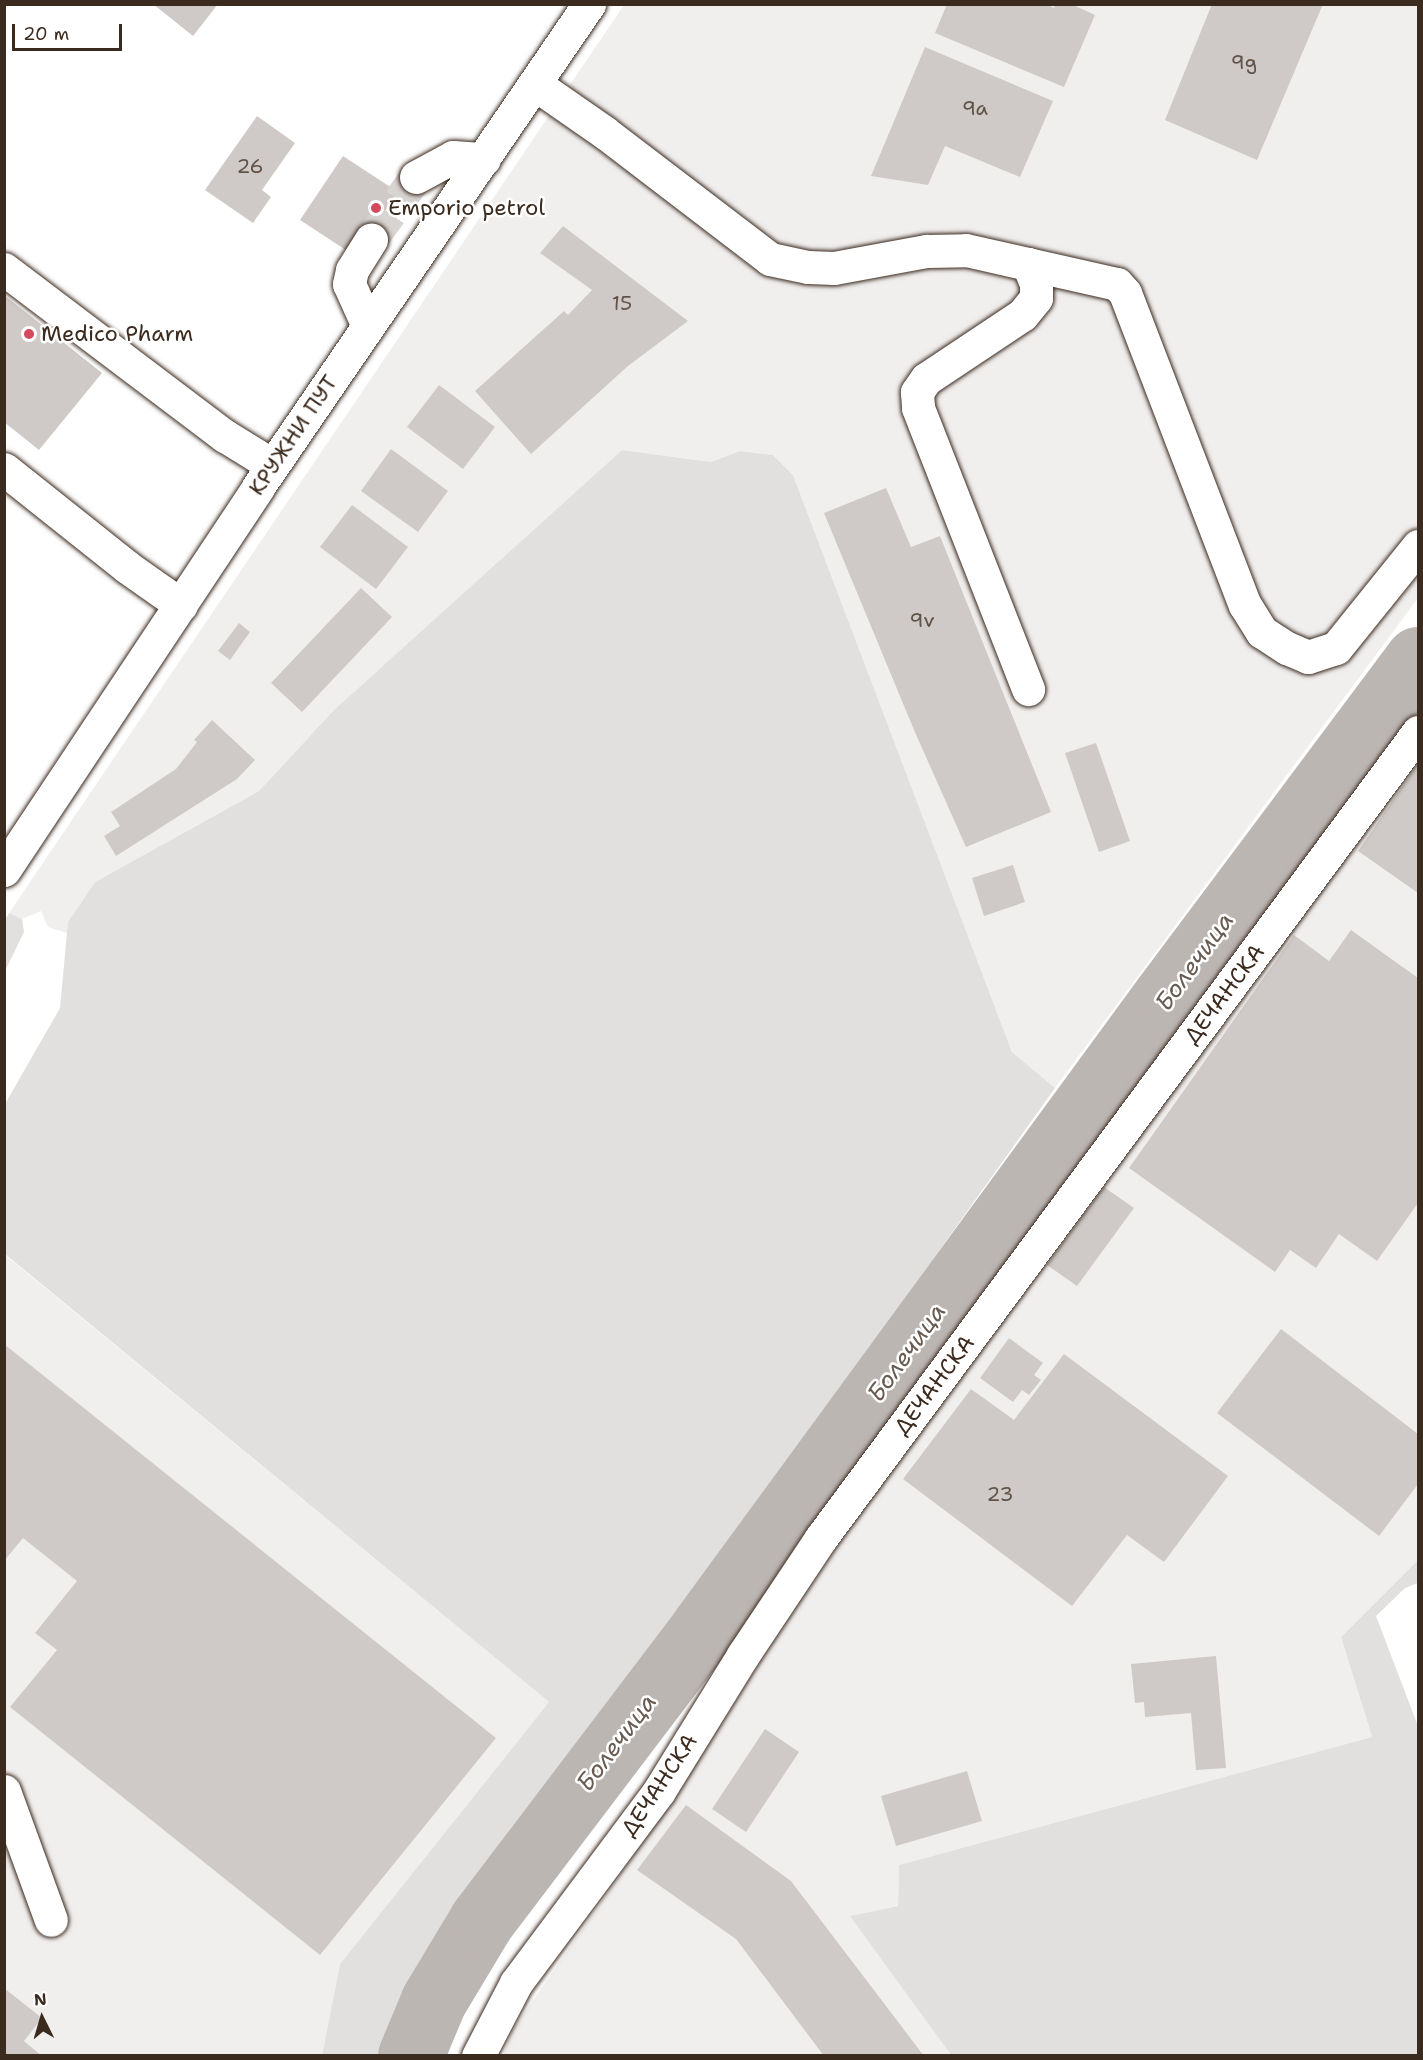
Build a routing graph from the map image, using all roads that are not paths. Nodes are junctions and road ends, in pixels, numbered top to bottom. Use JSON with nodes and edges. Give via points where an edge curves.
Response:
{"nodes":[{"id":1,"x":590,"y":4,"type":"edge"},
{"id":2,"x":536,"y":84,"type":"junction"},
{"id":3,"x":484,"y":159,"type":"junction"},
{"id":4,"x":416,"y":177,"type":"tunnel mouth"},
{"id":5,"x":372,"y":240,"type":"tunnel mouth"},
{"id":6,"x":1028,"y":264,"type":"junction"},
{"id":7,"x":4,"y":269,"type":"edge"},
{"id":8,"x":368,"y":326,"type":"junction"},
{"id":9,"x":272,"y":465,"type":"junction"},
{"id":10,"x":4,"y":469,"type":"edge"},
{"id":11,"x":1419,"y":546,"type":"edge"},
{"id":12,"x":181,"y":605,"type":"junction"},
{"id":13,"x":1028,"y":689,"type":"dead end"},
{"id":14,"x":1419,"y":732,"type":"edge"},
{"id":15,"x":4,"y":870,"type":"edge"},
{"id":16,"x":4,"y":1791,"type":"edge"},
{"id":17,"x":51,"y":1920,"type":"dead end"},
{"id":18,"x":478,"y":2055,"type":"edge"}],
"edges":[{"from":1,"to":2,"type":"main road","name":"КРУЖНИ ПУТ"},
{"from":2,"to":3,"type":"main road","name":"КРУЖНИ ПУТ"},
{"from":2,"to":6,"type":"main road","via":[[770,259],[834,268],[927,251],[966,250]]},
{"from":3,"to":4,"type":"main road","via":[[453,157]]},
{"from":3,"to":8,"type":"main road","name":"КРУЖНИ ПУТ"},
{"from":5,"to":8,"type":"main road","via":[[352,270],[349,284]]},
{"from":6,"to":11,"type":"main road","via":[[1117,285],[1125,293],[1245,605],[1263,632],[1308,657],[1336,648]]},
{"from":6,"to":13,"type":"main road","via":[[1036,284],[1036,298],[1022,315],[926,379],[917,392],[918,408]]},
{"from":7,"to":9,"type":"main road","via":[[225,436]]},
{"from":8,"to":9,"type":"main road","name":"КРУЖНИ ПУТ"},
{"from":9,"to":12,"type":"main road","name":"КРУЖНИ ПУТ"},
{"from":10,"to":12,"type":"main road"},
{"from":12,"to":15,"type":"main road","name":"КРУЖНИ ПУТ"},
{"from":14,"to":18,"type":"main road","name":"ДЕЧАНСКА","via":[[821,1538],[659,1791],[516,1983]]},
{"from":16,"to":17,"type":"main road"}]}
